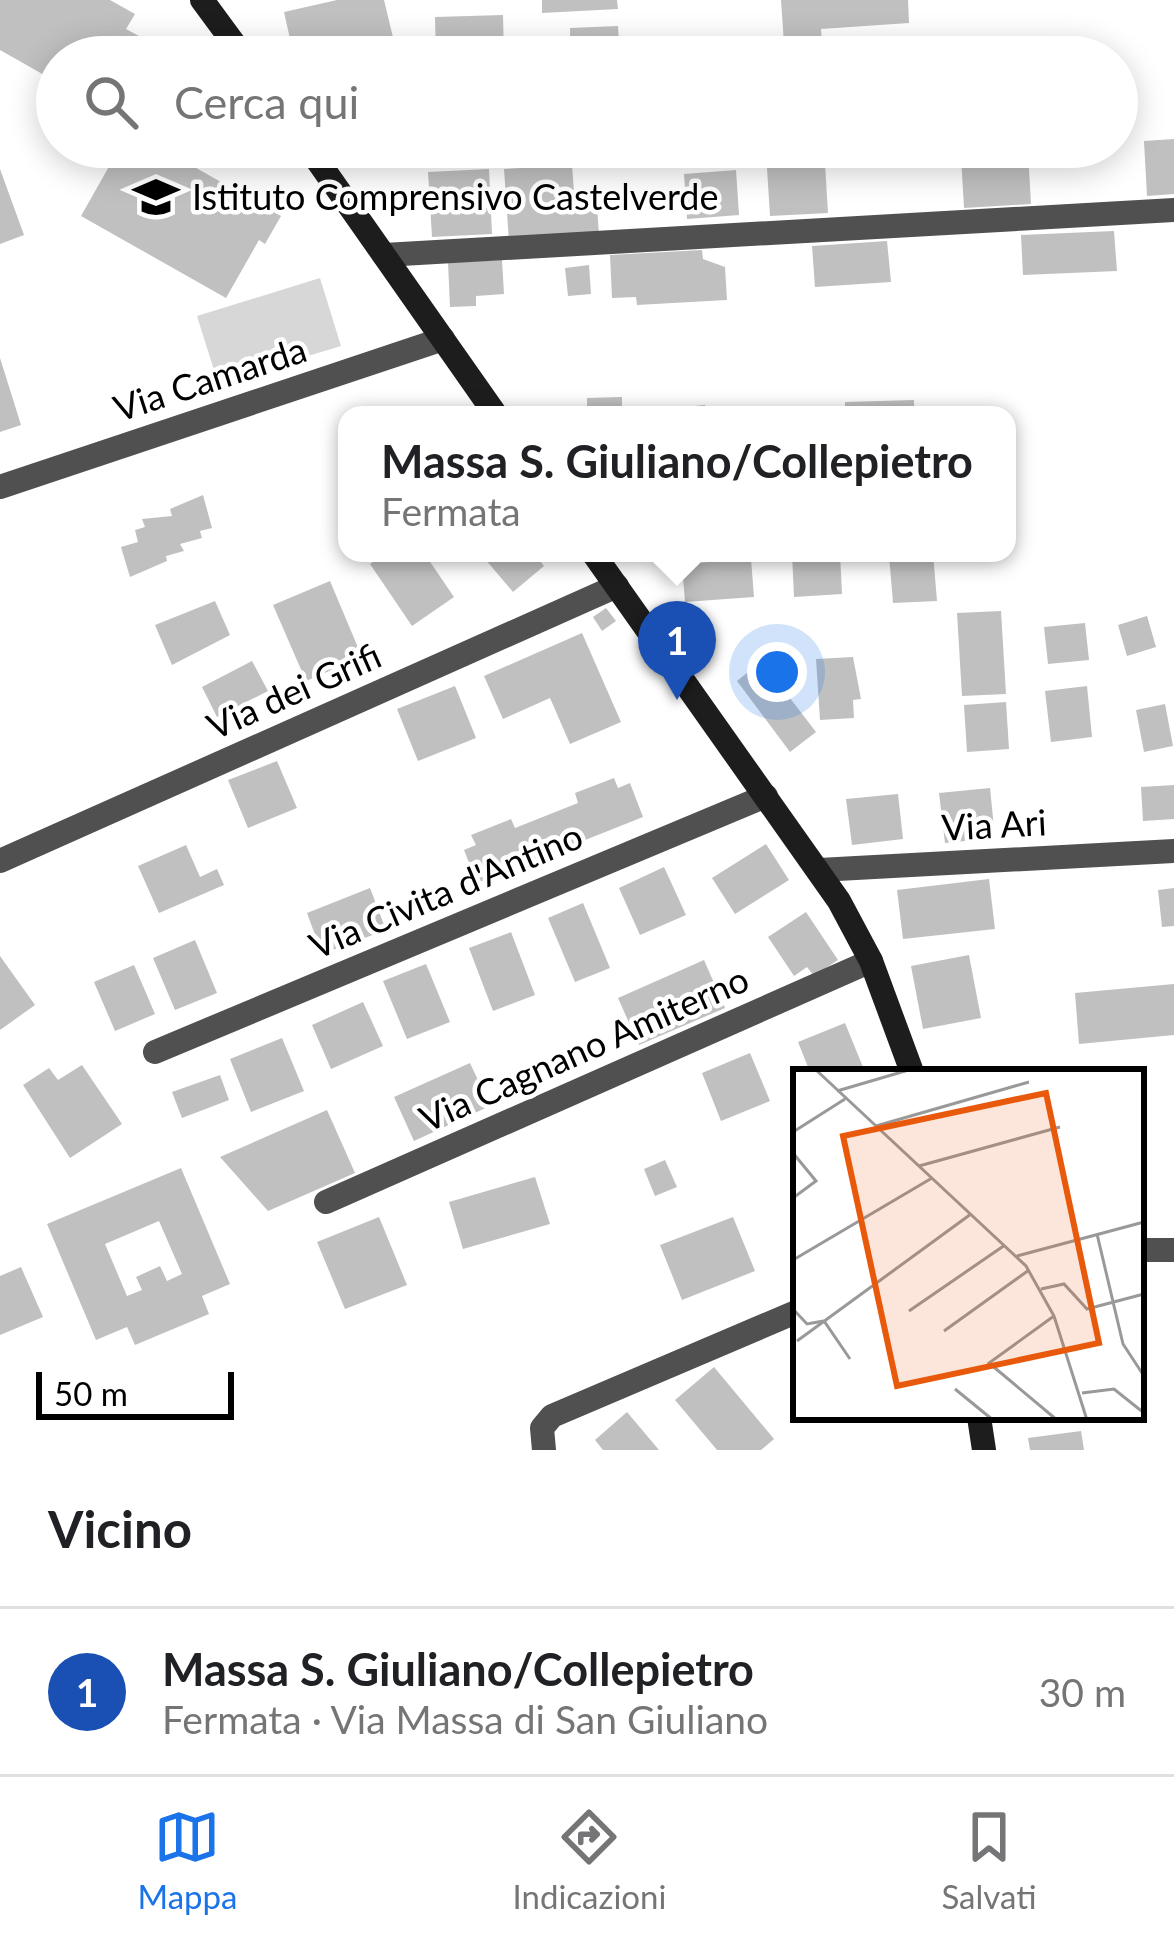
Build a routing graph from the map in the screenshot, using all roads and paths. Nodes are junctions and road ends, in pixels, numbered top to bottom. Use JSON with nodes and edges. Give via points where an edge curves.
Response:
{"nodes":[{"id":1,"x":202,"y":0,"type":"edge"},
{"id":2,"x":229,"y":36,"type":"edge"},
{"id":3,"x":323,"y":168,"type":"edge"},
{"id":4,"x":1174,"y":210,"type":"edge"},
{"id":5,"x":384,"y":255,"type":"junction"},
{"id":6,"x":443,"y":339,"type":"junction"},
{"id":7,"x":490,"y":406,"type":"edge"},
{"id":8,"x":0,"y":487,"type":"edge"},
{"id":9,"x":600,"y":562,"type":"edge"},
{"id":10,"x":617,"y":586,"type":"junction"},
{"id":11,"x":766,"y":796,"type":"junction"},
{"id":12,"x":1174,"y":850,"type":"edge"},
{"id":13,"x":0,"y":861,"type":"edge"},
{"id":14,"x":819,"y":870,"type":"junction"},
{"id":15,"x":871,"y":962,"type":"junction"},
{"id":16,"x":155,"y":1052,"type":"dead end"},
{"id":17,"x":911,"y":1069,"type":"edge"},
{"id":18,"x":326,"y":1202,"type":"dead end"},
{"id":19,"x":793,"y":1313,"type":"edge"},
{"id":20,"x":979,"y":1420,"type":"edge"},
{"id":21,"x":544,"y":1450,"type":"edge"},
{"id":22,"x":984,"y":1450,"type":"edge"}],
"edges":[{"from":1,"to":2,"type":"street"},
{"from":3,"to":5,"type":"street"},
{"from":4,"to":5,"type":"street"},
{"from":5,"to":6,"type":"street"},
{"from":6,"to":7,"type":"street"},
{"from":6,"to":8,"type":"street","name":"Via Camarda"},
{"from":9,"to":10,"type":"street"},
{"from":10,"to":11,"type":"street"},
{"from":10,"to":13,"type":"street","name":"Via dei Grifi"},
{"from":11,"to":14,"type":"street"},
{"from":11,"to":16,"type":"street","name":"Via Civita d'Antino"},
{"from":12,"to":14,"type":"street","name":"Via Ari"},
{"from":14,"to":15,"type":"street"},
{"from":15,"to":17,"type":"street"},
{"from":15,"to":18,"type":"street","name":"Via Cagnano Amiterno"},
{"from":19,"to":21,"type":"street","via":[[552,1416],[542,1428]]},
{"from":20,"to":22,"type":"street"}]}
